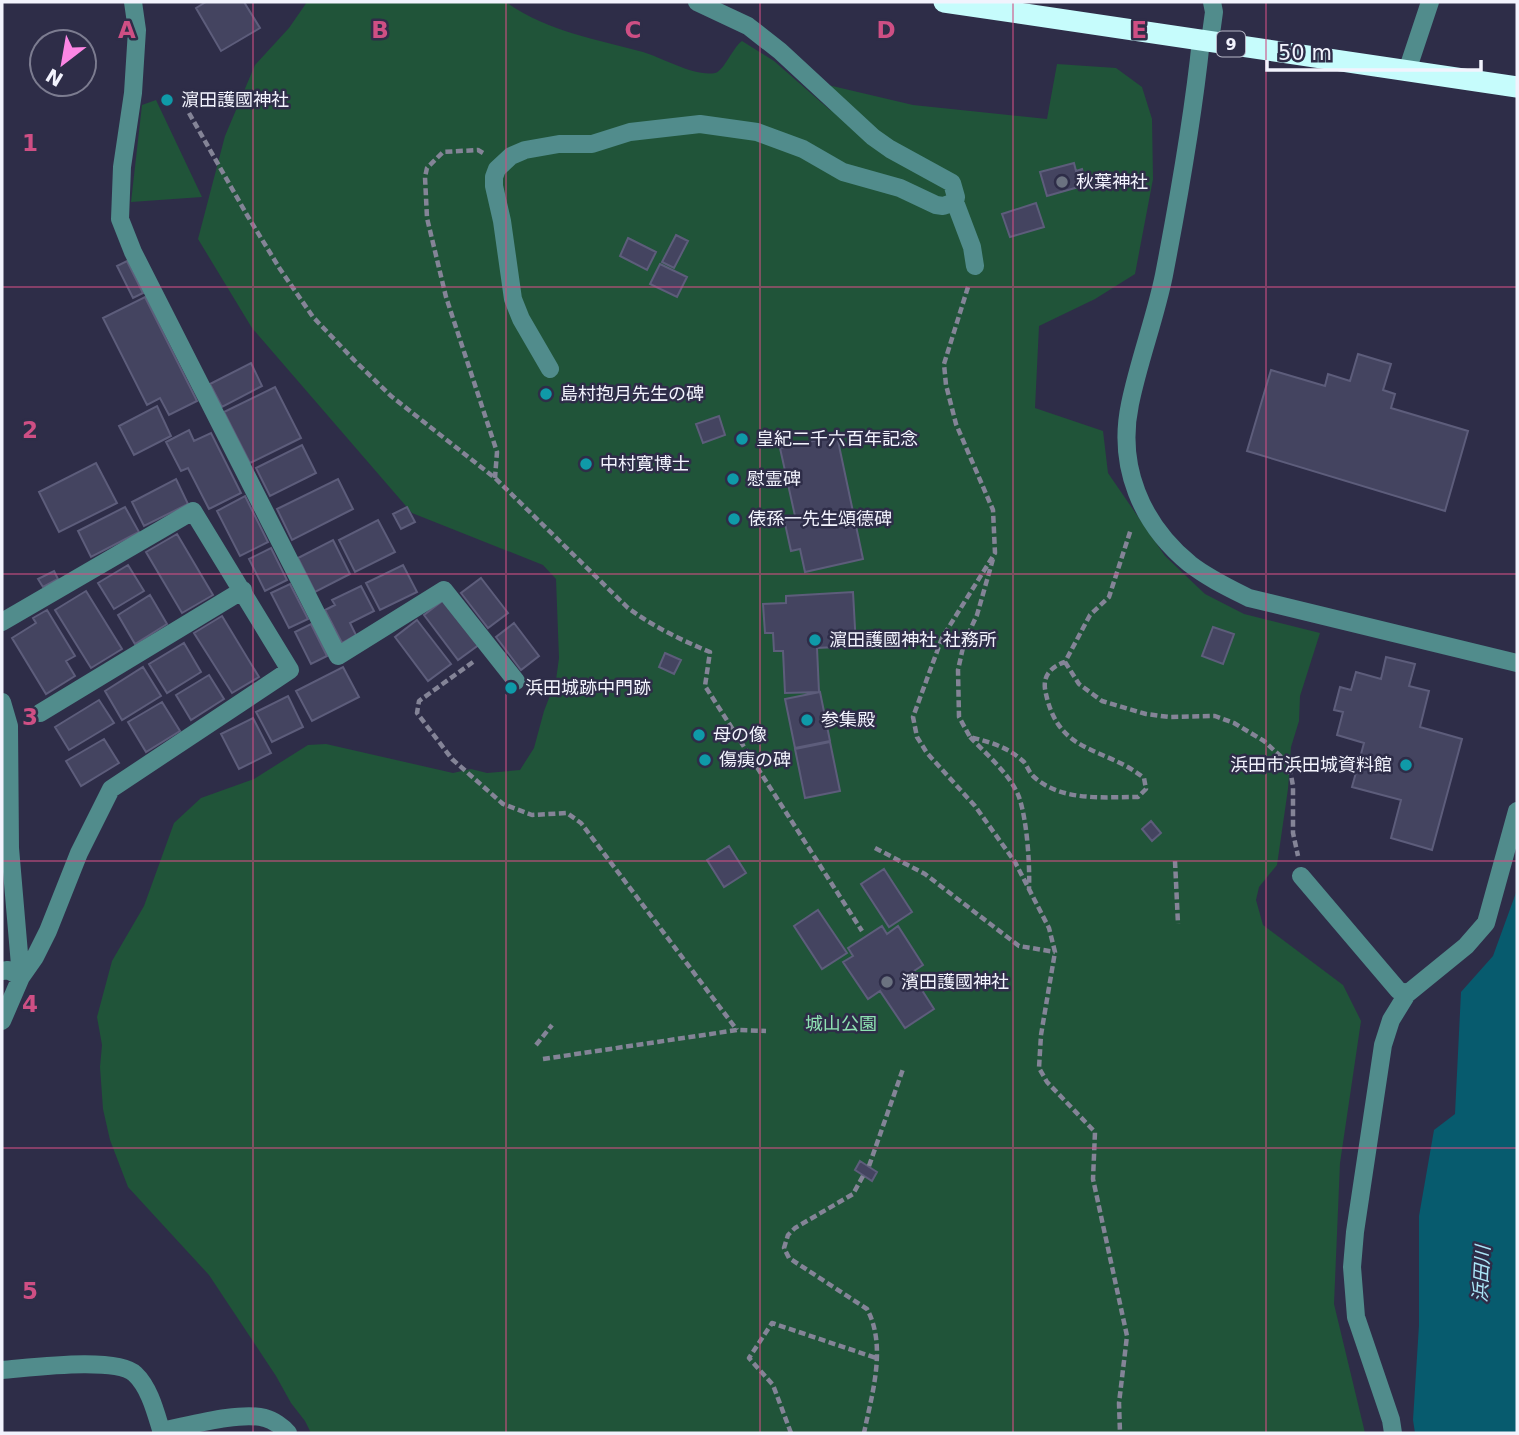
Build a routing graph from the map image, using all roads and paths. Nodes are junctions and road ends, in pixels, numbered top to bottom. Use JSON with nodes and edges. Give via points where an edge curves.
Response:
{"nodes":[{"id":1,"x":133,"y":2,"type":"edge"},
{"id":2,"x":696,"y":2,"type":"edge"},
{"id":3,"x":944,"y":2,"type":"edge"},
{"id":4,"x":1212,"y":2,"type":"edge"},
{"id":5,"x":1430,"y":2,"type":"edge"},
{"id":6,"x":1206,"y":40,"type":"junction"},
{"id":7,"x":1407,"y":71,"type":"junction"},
{"id":8,"x":1517,"y":87,"type":"edge"},
{"id":9,"x":189,"y":113,"type":"dead end"},
{"id":10,"x":503,"y":163,"type":"junction"},
{"id":11,"x":955,"y":202,"type":"junction"},
{"id":12,"x":975,"y":266,"type":"joint"},
{"id":13,"x":550,"y":369,"type":"dead end"},
{"id":14,"x":495,"y":478,"type":"junction"},
{"id":15,"x":1139,"y":501,"type":"junction"},
{"id":16,"x":995,"y":553,"type":"junction"},
{"id":17,"x":243,"y":590,"type":"junction"},
{"id":18,"x":2,"y":622,"type":"edge"},
{"id":19,"x":491,"y":649,"type":"junction"},
{"id":20,"x":1065,"y":662,"type":"junction"},
{"id":21,"x":1517,"y":663,"type":"edge"},
{"id":22,"x":516,"y":681,"type":"dead end"},
{"id":23,"x":2,"y":702,"type":"edge"},
{"id":24,"x":40,"y":713,"type":"dead end"},
{"id":25,"x":5,"y":728,"type":"edge"},
{"id":26,"x":970,"y":737,"type":"junction"},
{"id":27,"x":1517,"y":811,"type":"edge"},
{"id":28,"x":875,"y":848,"type":"dead end"},
{"id":29,"x":1175,"y":861,"type":"dead end"},
{"id":30,"x":1301,"y":876,"type":"joint"},
{"id":31,"x":1029,"y":889,"type":"junction"},
{"id":32,"x":1178,"y":924,"type":"dead end"},
{"id":33,"x":862,"y":931,"type":"dead end"},
{"id":34,"x":1055,"y":952,"type":"junction"},
{"id":35,"x":2,"y":971,"type":"edge"},
{"id":36,"x":21,"y":977,"type":"junction"},
{"id":37,"x":1407,"y":994,"type":"junction"},
{"id":38,"x":2,"y":1021,"type":"edge"},
{"id":39,"x":552,"y":1024,"type":"dead end"},
{"id":40,"x":737,"y":1030,"type":"junction"},
{"id":41,"x":766,"y":1031,"type":"dead end"},
{"id":42,"x":536,"y":1045,"type":"dead end"},
{"id":43,"x":543,"y":1059,"type":"dead end"},
{"id":44,"x":903,"y":1069,"type":"dead end"},
{"id":45,"x":869,"y":1167,"type":"dead end"},
{"id":46,"x":863,"y":1176,"type":"dead end"},
{"id":47,"x":876,"y":1358,"type":"junction"},
{"id":48,"x":2,"y":1370,"type":"edge"},
{"id":49,"x":162,"y":1432,"type":"edge"},
{"id":50,"x":288,"y":1433,"type":"edge"},
{"id":51,"x":790,"y":1433,"type":"edge"},
{"id":52,"x":864,"y":1433,"type":"edge"},
{"id":53,"x":1120,"y":1433,"type":"edge"},
{"id":54,"x":1393,"y":1433,"type":"edge"}],
"edges":[{"from":1,"to":19,"type":"street","via":[[137,30],[120,219],[338,656],[444,590]]},
{"from":2,"to":11,"type":"street","via":[[748,26],[873,137],[952,183]]},
{"from":3,"to":6,"type":"highway","number":"9"},
{"from":4,"to":6,"type":"street","via":[[1214,12]]},
{"from":5,"to":7,"type":"street"},
{"from":6,"to":7,"type":"highway","number":"9"},
{"from":6,"to":15,"type":"street","via":[[1163,278],[1129,407],[1128,459]]},
{"from":7,"to":8,"type":"highway","number":"9"},
{"from":9,"to":14,"type":"path","via":[[313,317],[391,396]]},
{"from":10,"to":11,"type":"street","via":[[524,150],[592,144],[630,132],[700,124],[757,132],[803,149],[843,172],[900,188],[936,205]]},
{"from":10,"to":13,"type":"street","via":[[494,177],[513,299]]},
{"from":10,"to":14,"type":"path","via":[[478,150],[450,150],[437,156],[425,177],[427,218],[446,297],[497,452]]},
{"from":11,"to":12,"type":"street"},
{"from":12,"to":16,"type":"path","via":[[944,364],[957,424],[993,510]]},
{"from":14,"to":33,"type":"path","via":[[628,608],[710,652],[705,686]]},
{"from":15,"to":20,"type":"path","via":[[1109,597],[1090,615]]},
{"from":15,"to":21,"type":"street","via":[[1189,564],[1249,598]]},
{"from":16,"to":26,"type":"path","via":[[958,670],[959,717]]},
{"from":16,"to":31,"type":"path","via":[[942,638],[913,717],[917,737],[975,806]]},
{"from":17,"to":18,"type":"street","via":[[193,511]]},
{"from":17,"to":24,"type":"street"},
{"from":17,"to":36,"type":"street","via":[[290,670],[111,789],[48,931]]},
{"from":19,"to":22,"type":"street"},
{"from":19,"to":40,"type":"path","via":[[419,701],[417,713],[452,759],[503,804],[532,815],[567,813],[581,823]]},
{"from":20,"to":26,"type":"path","via":[[1055,665],[1046,677],[1052,713],[1075,741],[1144,778],[1146,789],[1138,797],[1087,798],[1064,793],[1033,776],[1013,753]]},
{"from":20,"to":30,"type":"path","via":[[1079,684],[1102,701],[1146,715],[1215,716],[1264,741],[1283,758],[1289,764],[1293,786],[1293,833]]},
{"from":23,"to":25,"type":"street"},
{"from":25,"to":36,"type":"street"},
{"from":26,"to":31,"type":"path","via":[[1019,796],[1030,860]]},
{"from":27,"to":37,"type":"street","via":[[1486,923],[1466,946]]},
{"from":28,"to":34,"type":"path","via":[[925,874],[1019,946]]},
{"from":29,"to":32,"type":"path"},
{"from":30,"to":37,"type":"street","via":[[1398,990]]},
{"from":31,"to":34,"type":"path","via":[[1049,928]]},
{"from":34,"to":53,"type":"path","via":[[1039,1068],[1095,1132],[1093,1179],[1127,1336]]},
{"from":35,"to":36,"type":"street"},
{"from":36,"to":38,"type":"street"},
{"from":37,"to":54,"type":"street","via":[[1391,1020],[1381,1052],[1352,1266],[1356,1317]]},
{"from":39,"to":42,"type":"path"},
{"from":40,"to":41,"type":"path"},
{"from":40,"to":43,"type":"path"},
{"from":44,"to":45,"type":"path"},
{"from":46,"to":47,"type":"path","via":[[853,1194],[794,1228],[784,1248],[789,1258],[867,1309],[874,1321]]},
{"from":47,"to":51,"type":"path","via":[[772,1323],[749,1358],[773,1384]]},
{"from":47,"to":52,"type":"path"},
{"from":48,"to":49,"type":"street","via":[[94,1364],[134,1373],[147,1391]]},
{"from":49,"to":50,"type":"street","via":[[249,1417],[266,1418]]}]}
